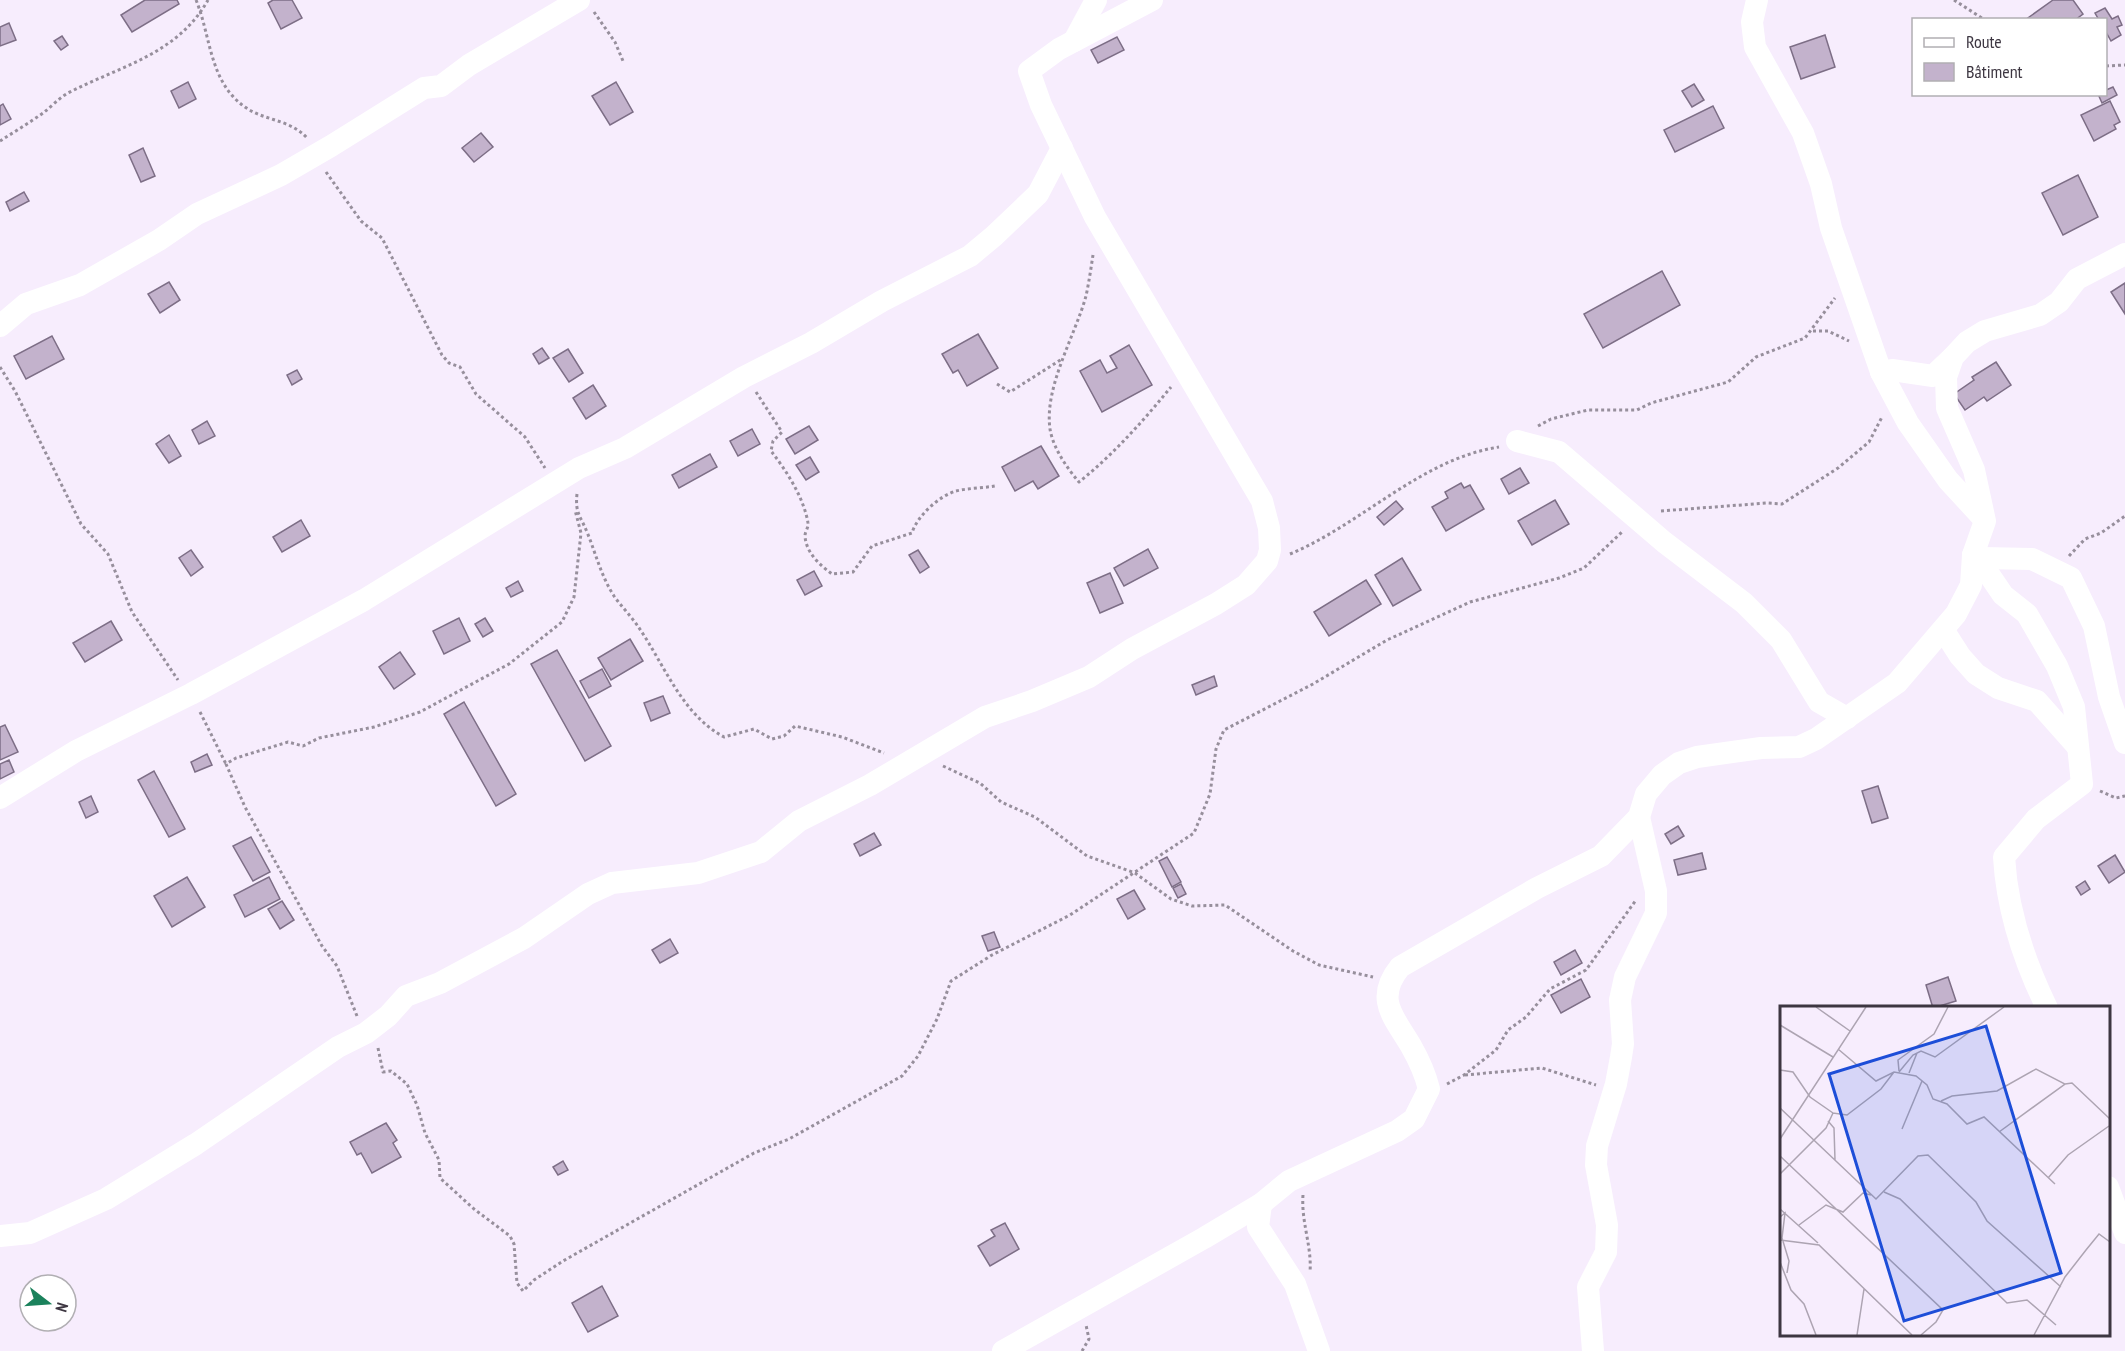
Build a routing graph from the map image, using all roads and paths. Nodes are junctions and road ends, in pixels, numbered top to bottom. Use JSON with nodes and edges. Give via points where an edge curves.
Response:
{"nodes":[{"id":1,"x":196,"y":0,"type":"edge"},
{"id":2,"x":208,"y":0,"type":"edge"},
{"id":3,"x":1096,"y":0,"type":"edge"},
{"id":4,"x":1152,"y":0,"type":"edge"},
{"id":5,"x":1757,"y":0,"type":"edge"},
{"id":6,"x":1954,"y":0,"type":"edge"},
{"id":7,"x":586,"y":5,"type":"edge"},
{"id":8,"x":201,"y":12,"type":"junction"},
{"id":9,"x":1982,"y":18,"type":"edge"},
{"id":10,"x":1074,"y":41,"type":"junction"},
{"id":11,"x":623,"y":61,"type":"dead end"},
{"id":12,"x":2125,"y":65,"type":"edge"},
{"id":13,"x":2107,"y":66,"type":"edge"},
{"id":14,"x":0,"y":141,"type":"edge"},
{"id":15,"x":1062,"y":148,"type":"junction"},
{"id":16,"x":319,"y":153,"type":"junction"},
{"id":17,"x":1094,"y":253,"type":"dead end"},
{"id":18,"x":2125,"y":254,"type":"edge"},
{"id":19,"x":1850,"y":280,"type":"junction"},
{"id":20,"x":0,"y":326,"type":"edge"},
{"id":21,"x":1810,"y":331,"type":"junction"},
{"id":22,"x":1953,"y":357,"type":"junction"},
{"id":23,"x":1063,"y":358,"type":"junction"},
{"id":24,"x":1878,"y":362,"type":"junction"},
{"id":25,"x":0,"y":367,"type":"edge"},
{"id":26,"x":1185,"y":369,"type":"junction"},
{"id":27,"x":744,"y":376,"type":"junction"},
{"id":28,"x":997,"y":384,"type":"dead end"},
{"id":29,"x":1894,"y":398,"type":"junction"},
{"id":30,"x":1517,"y":441,"type":"junction"},
{"id":31,"x":552,"y":483,"type":"junction"},
{"id":32,"x":995,"y":486,"type":"dead end"},
{"id":33,"x":575,"y":510,"type":"dead end"},
{"id":34,"x":1637,"y":518,"type":"junction"},
{"id":35,"x":1985,"y":521,"type":"junction"},
{"id":36,"x":1978,"y":556,"type":"junction"},
{"id":37,"x":1267,"y":561,"type":"junction"},
{"id":38,"x":1944,"y":631,"type":"junction"},
{"id":39,"x":191,"y":694,"type":"junction"},
{"id":40,"x":1847,"y":718,"type":"junction"},
{"id":41,"x":2125,"y":743,"type":"edge"},
{"id":42,"x":2076,"y":745,"type":"junction"},
{"id":43,"x":226,"y":765,"type":"junction"},
{"id":44,"x":2082,"y":784,"type":"junction"},
{"id":45,"x":2125,"y":796,"type":"edge"},
{"id":46,"x":0,"y":798,"type":"edge"},
{"id":47,"x":1639,"y":817,"type":"junction"},
{"id":48,"x":1652,"y":876,"type":"junction"},
{"id":49,"x":2046,"y":1006,"type":"edge"},
{"id":50,"x":366,"y":1033,"type":"junction"},
{"id":51,"x":1464,"y":1075,"type":"junction"},
{"id":52,"x":1430,"y":1089,"type":"junction"},
{"id":53,"x":1610,"y":1100,"type":"junction"},
{"id":54,"x":1303,"y":1175,"type":"junction"},
{"id":55,"x":2110,"y":1190,"type":"edge"},
{"id":56,"x":1261,"y":1204,"type":"junction"},
{"id":57,"x":2125,"y":1233,"type":"edge"},
{"id":58,"x":0,"y":1236,"type":"edge"},
{"id":59,"x":1305,"y":1309,"type":"junction"},
{"id":60,"x":1003,"y":1351,"type":"edge"},
{"id":61,"x":1319,"y":1351,"type":"edge"},
{"id":62,"x":1593,"y":1351,"type":"edge"}],
"edges":[{"from":1,"to":8,"type":"path"},
{"from":2,"to":8,"type":"path"},
{"from":3,"to":10,"type":"street"},
{"from":4,"to":10,"type":"street"},
{"from":5,"to":19,"type":"street","via":[[1752,22],[1755,47],[1803,133]]},
{"from":6,"to":9,"type":"path"},
{"from":7,"to":11,"type":"path","via":[[615,42]]},
{"from":7,"to":16,"type":"street","via":[[470,65],[441,86],[424,88]]},
{"from":8,"to":14,"type":"path","via":[[177,39],[65,94]]},
{"from":8,"to":16,"type":"path","via":[[208,47],[223,83],[246,108],[301,131]]},
{"from":10,"to":15,"type":"street","via":[[1029,70]]},
{"from":12,"to":13,"type":"path"},
{"from":15,"to":26,"type":"street","via":[[1095,217]]},
{"from":15,"to":27,"type":"street","via":[[1038,194],[970,256],[882,301],[811,344]]},
{"from":16,"to":20,"type":"street","via":[[197,214],[80,285],[26,304]]},
{"from":16,"to":31,"type":"path","via":[[344,201],[382,238],[442,356],[460,367],[476,394],[525,437]]},
{"from":17,"to":23,"type":"path","via":[[1086,296]]},
{"from":18,"to":22,"type":"street","via":[[2078,279],[2059,302],[2040,315],[1985,331]]},
{"from":19,"to":21,"type":"path"},
{"from":19,"to":24,"type":"street"},
{"from":21,"to":24,"type":"path","via":[[1828,331]]},
{"from":21,"to":30,"type":"path","via":[[1805,338],[1756,357],[1740,374],[1714,388],[1637,410],[1588,410],[1551,419]]},
{"from":22,"to":24,"type":"street","via":[[1933,376],[1892,370]]},
{"from":22,"to":35,"type":"street","via":[[1946,377],[1947,408],[1974,470]]},
{"from":23,"to":26,"type":"path","via":[[1049,413],[1050,432],[1066,467],[1079,482],[1143,421]]},
{"from":23,"to":28,"type":"path","via":[[1010,392]]},
{"from":24,"to":29,"type":"street"},
{"from":25,"to":39,"type":"path","via":[[81,524],[108,554],[132,612]]},
{"from":26,"to":37,"type":"street","via":[[1262,501],[1269,528]]},
{"from":27,"to":31,"type":"street","via":[[626,448]]},
{"from":27,"to":32,"type":"path","via":[[782,432],[773,441],[771,451],[803,509],[808,525],[805,537],[816,563],[832,574],[853,572],[872,546],[912,534],[926,512],[955,492]]},
{"from":29,"to":34,"type":"path","via":[[1869,442],[1838,468],[1782,504],[1652,512]]},
{"from":29,"to":35,"type":"street","via":[[1948,480]]},
{"from":30,"to":34,"type":"street","via":[[1559,452]]},
{"from":30,"to":37,"type":"path","via":[[1452,460],[1317,542]]},
{"from":31,"to":39,"type":"street","via":[[364,600]]},
{"from":33,"to":43,"type":"path","via":[[581,533],[574,597],[562,622],[509,664],[420,712],[303,746],[288,742],[236,758]]},
{"from":34,"to":40,"type":"street","via":[[1744,603],[1781,640],[1819,702]]},
{"from":34,"to":50,"type":"path","via":[[1584,568],[1470,602],[1387,640],[1224,730],[1216,749],[1210,794],[1194,833],[1070,915],[951,981],[918,1056],[902,1076],[789,1139],[753,1153],[563,1261],[523,1291],[517,1283],[510,1236],[440,1178],[439,1160],[406,1084],[391,1071],[383,1072],[376,1041]]},
{"from":35,"to":36,"type":"street"},
{"from":36,"to":38,"type":"street","via":[[1971,585]]},
{"from":36,"to":41,"type":"street","via":[[2032,559],[2071,578],[2094,626],[2109,697]]},
{"from":36,"to":42,"type":"street","via":[[2003,595],[2027,614],[2057,666],[2074,707]]},
{"from":37,"to":50,"type":"street","via":[[1246,585],[1216,604],[1089,677],[985,717],[870,785],[799,821],[761,852],[698,873],[612,883],[581,898],[524,938],[440,984],[406,996]]},
{"from":38,"to":40,"type":"street","via":[[1897,683]]},
{"from":38,"to":42,"type":"street","via":[[1976,674],[1998,688],[2037,701]]},
{"from":39,"to":43,"type":"path"},
{"from":39,"to":46,"type":"street","via":[[76,751]]},
{"from":40,"to":47,"type":"street","via":[[1799,747],[1761,748],[1679,763],[1646,794]]},
{"from":42,"to":44,"type":"street"},
{"from":43,"to":50,"type":"path","via":[[245,807],[337,966]]},
{"from":44,"to":45,"type":"path","via":[[2116,798]]},
{"from":44,"to":49,"type":"street","via":[[2036,819],[2004,857],[2005,878],[2027,968]]},
{"from":47,"to":48,"type":"street"},
{"from":47,"to":52,"type":"street","via":[[1601,856],[1420,954],[1389,980],[1388,1009],[1424,1070]]},
{"from":48,"to":51,"type":"path","via":[[1586,970],[1550,989],[1526,1017],[1508,1030],[1496,1050]]},
{"from":48,"to":53,"type":"street","via":[[1656,913],[1624,976],[1620,1000],[1623,1044]]},
{"from":50,"to":58,"type":"street","via":[[338,1047],[196,1144],[105,1199],[30,1233]]},
{"from":51,"to":52,"type":"path"},
{"from":51,"to":53,"type":"path","via":[[1542,1068],[1595,1084]]},
{"from":52,"to":54,"type":"street","via":[[1414,1119],[1397,1131]]},
{"from":53,"to":62,"type":"street","via":[[1597,1146],[1596,1165],[1607,1225],[1605,1252],[1588,1287]]},
{"from":54,"to":56,"type":"street"},
{"from":54,"to":59,"type":"path","via":[[1304,1230],[1311,1265]]},
{"from":55,"to":57,"type":"street"},
{"from":56,"to":59,"type":"street","via":[[1258,1227],[1295,1284]]},
{"from":56,"to":60,"type":"street"},
{"from":59,"to":61,"type":"street"}]}
